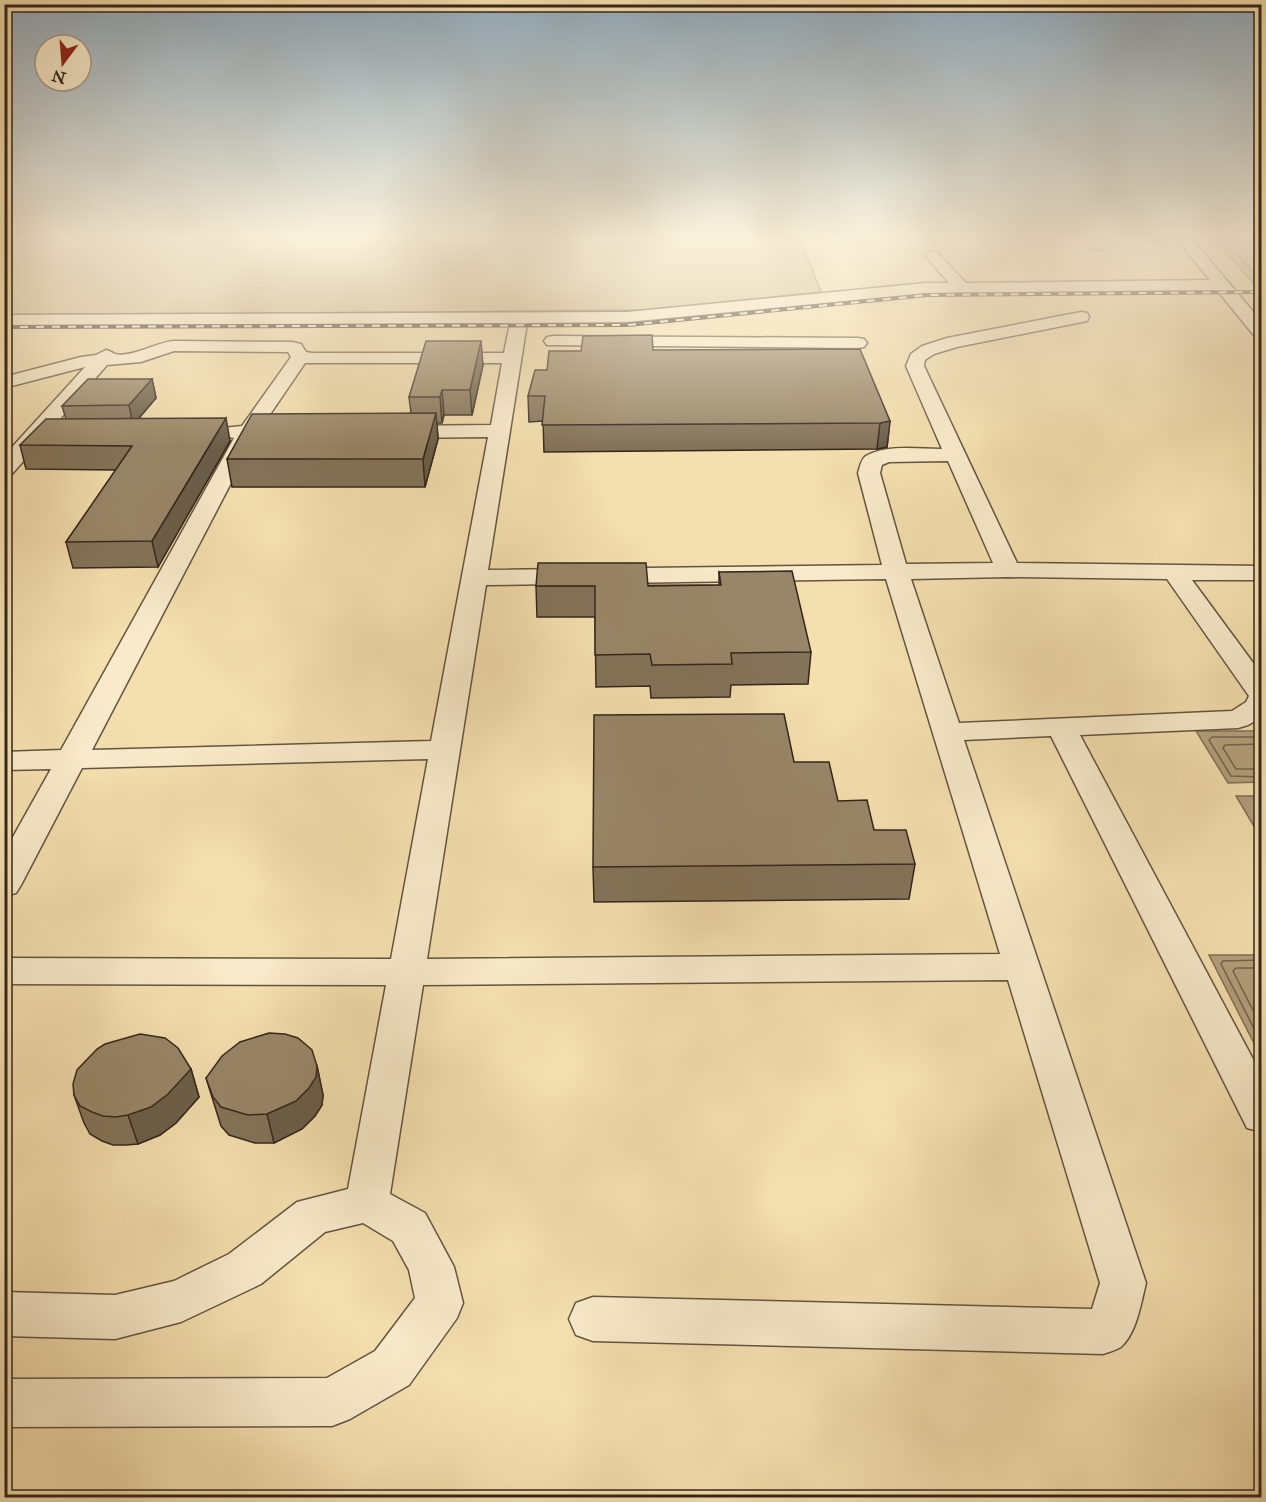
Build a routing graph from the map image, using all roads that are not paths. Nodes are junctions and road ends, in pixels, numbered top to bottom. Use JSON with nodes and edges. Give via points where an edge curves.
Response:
{"nodes":[{"id":1,"x":733,"y":307,"type":"edge"},
{"id":2,"x":1239,"y":307,"type":"edge"},
{"id":3,"x":1081,"y":317,"type":"dead end"},
{"id":4,"x":556,"y":318,"type":"junction"},
{"id":5,"x":138,"y":319,"type":"junction"},
{"id":6,"x":272,"y":319,"type":"junction"},
{"id":7,"x":4,"y":320,"type":"edge"},
{"id":8,"x":1262,"y":334,"type":"edge"},
{"id":9,"x":515,"y":339,"type":"junction"},
{"id":10,"x":553,"y":341,"type":"junction"},
{"id":11,"x":858,"y":343,"type":"dead end"},
{"id":12,"x":256,"y":345,"type":"junction"},
{"id":13,"x":300,"y":357,"type":"junction"},
{"id":14,"x":101,"y":360,"type":"junction"},
{"id":15,"x":4,"y":383,"type":"edge"},
{"id":16,"x":499,"y":431,"type":"junction"},
{"id":17,"x":212,"y":432,"type":"edge"},
{"id":18,"x":260,"y":432,"type":"junction"},
{"id":19,"x":380,"y":432,"type":"edge"},
{"id":20,"x":71,"y":433,"type":"edge"},
{"id":21,"x":36,"y":434,"type":"junction"},
{"id":22,"x":956,"y":456,"type":"junction"},
{"id":23,"x":4,"y":469,"type":"edge"},
{"id":24,"x":1008,"y":570,"type":"junction"},
{"id":25,"x":896,"y":572,"type":"junction"},
{"id":26,"x":1174,"y":572,"type":"junction"},
{"id":27,"x":1262,"y":573,"type":"edge"},
{"id":28,"x":474,"y":578,"type":"junction"},
{"id":29,"x":1262,"y":696,"type":"edge"},
{"id":30,"x":1060,"y":727,"type":"junction"},
{"id":31,"x":947,"y":732,"type":"junction"},
{"id":32,"x":444,"y":750,"type":"junction"},
{"id":33,"x":72,"y":760,"type":"junction"},
{"id":34,"x":4,"y":761,"type":"edge"},
{"id":35,"x":4,"y":885,"type":"edge"},
{"id":36,"x":1023,"y":967,"type":"junction"},
{"id":37,"x":4,"y":971,"type":"edge"},
{"id":38,"x":406,"y":972,"type":"junction"},
{"id":39,"x":1262,"y":1116,"type":"edge"},
{"id":40,"x":366,"y":1203,"type":"junction"},
{"id":41,"x":4,"y":1314,"type":"edge"},
{"id":42,"x":593,"y":1319,"type":"dead end"},
{"id":43,"x":4,"y":1403,"type":"edge"}],
"edges":[{"from":1,"to":4,"type":"street","via":[[659,315]]},
{"from":2,"to":8,"type":"street"},
{"from":3,"to":22,"type":"street","via":[[953,342],[928,350],[918,358],[915,366]]},
{"from":4,"to":9,"type":"street"},
{"from":4,"to":10,"type":"street"},
{"from":5,"to":6,"type":"street"},
{"from":5,"to":7,"type":"street"},
{"from":5,"to":14,"type":"street"},
{"from":6,"to":9,"type":"street"},
{"from":6,"to":12,"type":"street"},
{"from":9,"to":10,"type":"street"},
{"from":9,"to":13,"type":"street"},
{"from":9,"to":16,"type":"street"},
{"from":10,"to":11,"type":"street"},
{"from":12,"to":13,"type":"street","via":[[292,347]]},
{"from":12,"to":14,"type":"street","via":[[164,347],[141,357]]},
{"from":13,"to":18,"type":"street"},
{"from":14,"to":15,"type":"street"},
{"from":14,"to":21,"type":"street"},
{"from":16,"to":19,"type":"street"},
{"from":16,"to":28,"type":"street"},
{"from":17,"to":18,"type":"street"},
{"from":18,"to":33,"type":"street"},
{"from":20,"to":21,"type":"street"},
{"from":21,"to":23,"type":"street"},
{"from":22,"to":24,"type":"street"},
{"from":22,"to":25,"type":"street","via":[[887,456],[873,461],[869,473]]},
{"from":24,"to":25,"type":"street"},
{"from":24,"to":26,"type":"street"},
{"from":25,"to":28,"type":"street"},
{"from":25,"to":31,"type":"street"},
{"from":26,"to":27,"type":"street"},
{"from":26,"to":29,"type":"street"},
{"from":28,"to":32,"type":"street"},
{"from":29,"to":30,"type":"street","via":[[1258,707],[1238,719]]},
{"from":30,"to":31,"type":"street"},
{"from":30,"to":39,"type":"street"},
{"from":31,"to":36,"type":"street"},
{"from":32,"to":33,"type":"street"},
{"from":32,"to":38,"type":"street"},
{"from":33,"to":34,"type":"street"},
{"from":33,"to":35,"type":"street"},
{"from":36,"to":38,"type":"street"},
{"from":36,"to":42,"type":"street","via":[[1123,1283],[1112,1322],[1103,1332]]},
{"from":37,"to":38,"type":"street"},
{"from":38,"to":40,"type":"street"},
{"from":40,"to":41,"type":"street","via":[[313,1216],[244,1269],[181,1301],[115,1317]]},
{"from":40,"to":43,"type":"street","via":[[409,1227],[431,1267],[440,1303],[392,1368],[332,1402]]}]}
